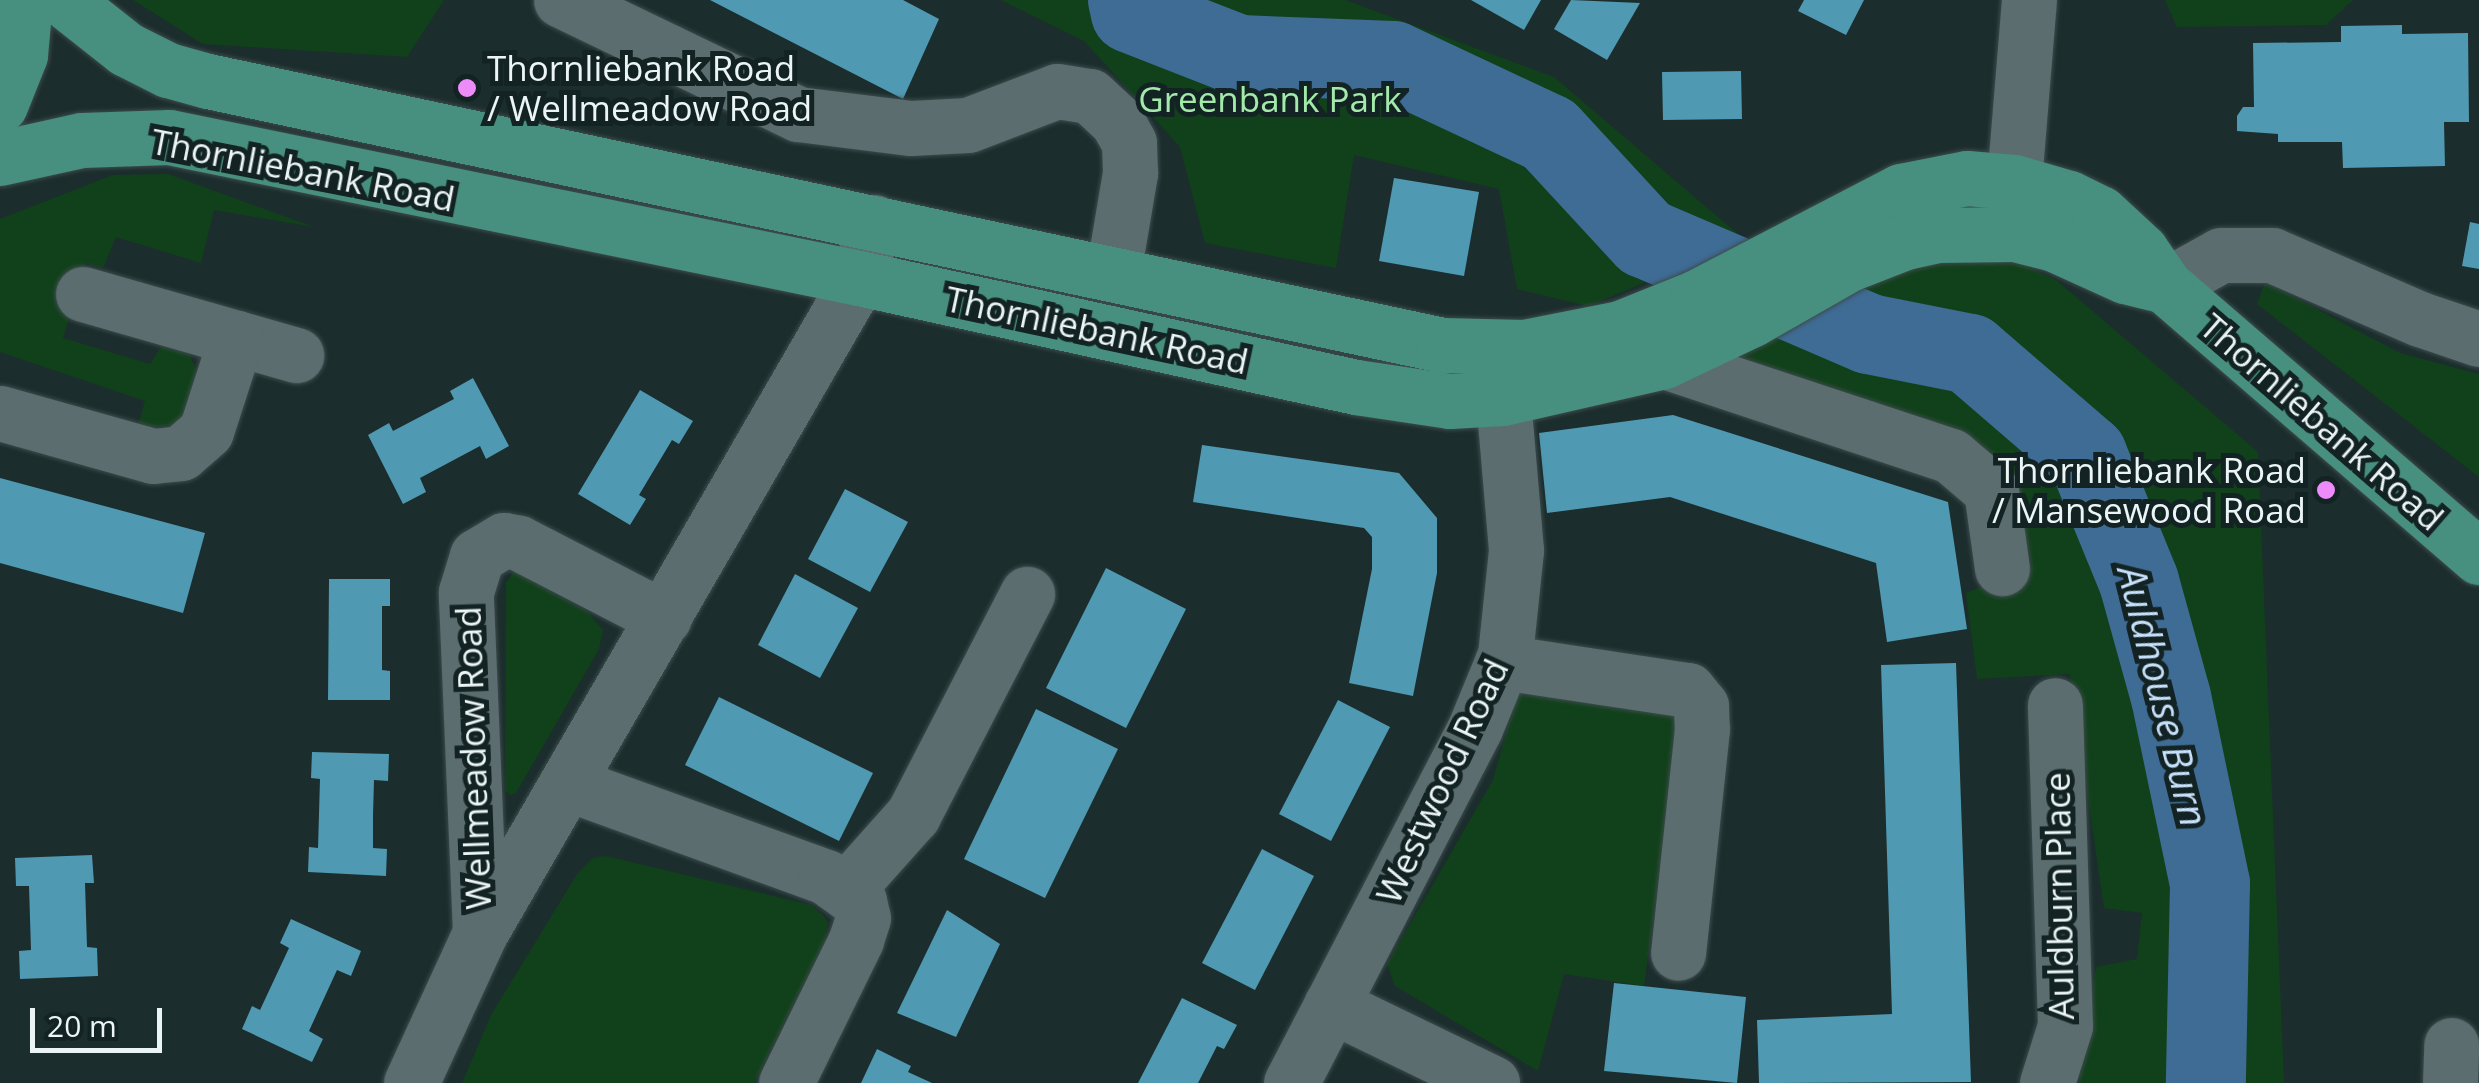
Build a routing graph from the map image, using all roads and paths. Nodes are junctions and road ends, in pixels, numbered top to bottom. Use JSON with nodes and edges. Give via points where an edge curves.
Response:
{"nodes":[{"id":1,"x":25,"y":0,"type":"edge"},
{"id":2,"x":64,"y":0,"type":"edge"},
{"id":3,"x":561,"y":0,"type":"edge"},
{"id":4,"x":2029,"y":0,"type":"edge"},
{"id":5,"x":0,"y":105,"type":"edge"},
{"id":6,"x":0,"y":158,"type":"edge"},
{"id":7,"x":2014,"y":208,"type":"junction"},
{"id":8,"x":874,"y":222,"type":"junction"},
{"id":9,"x":1113,"y":274,"type":"junction"},
{"id":10,"x":859,"y":278,"type":"junction"},
{"id":11,"x":2165,"y":286,"type":"junction"},
{"id":12,"x":83,"y":294,"type":"dead end"},
{"id":13,"x":236,"y":338,"type":"junction"},
{"id":14,"x":2479,"y":339,"type":"edge"},
{"id":15,"x":296,"y":355,"type":"dead end"},
{"id":16,"x":1664,"y":361,"type":"junction"},
{"id":17,"x":1501,"y":373,"type":"junction"},
{"id":18,"x":0,"y":413,"type":"edge"},
{"id":19,"x":2479,"y":557,"type":"edge"},
{"id":20,"x":2002,"y":568,"type":"dead end"},
{"id":21,"x":1026,"y":594,"type":"dead end"},
{"id":22,"x":664,"y":618,"type":"junction"},
{"id":23,"x":1502,"y":662,"type":"junction"},
{"id":24,"x":2055,"y":705,"type":"dead end"},
{"id":25,"x":569,"y":784,"type":"junction"},
{"id":26,"x":847,"y":889,"type":"junction"},
{"id":27,"x":480,"y":933,"type":"junction"},
{"id":28,"x":1678,"y":953,"type":"dead end"},
{"id":29,"x":1331,"y":1005,"type":"junction"},
{"id":30,"x":411,"y":1083,"type":"edge"},
{"id":31,"x":786,"y":1083,"type":"edge"},
{"id":32,"x":1292,"y":1083,"type":"edge"},
{"id":33,"x":1492,"y":1083,"type":"edge"},
{"id":34,"x":2047,"y":1083,"type":"edge"}],
"edges":[{"from":1,"to":5,"type":"main road","via":[[20,55]]},
{"from":2,"to":8,"type":"main road","name":"Thornliebank Road","via":[[126,48],[181,74]]},
{"from":3,"to":9,"type":"street","via":[[798,114],[911,128],[968,125],[1056,90],[1090,96],[1129,142]]},
{"from":4,"to":7,"type":"street"},
{"from":6,"to":10,"type":"main road","name":"Thornliebank Road","via":[[82,140],[169,138]]},
{"from":7,"to":11,"type":"main road","name":"Thornliebank Road","via":[[2054,244],[2124,276]]},
{"from":7,"to":16,"type":"main road","name":"Thornliebank Road","via":[[1849,264]]},
{"from":7,"to":17,"type":"main road","name":"Thornliebank Road","via":[[1967,178],[1902,191],[1696,297],[1620,328],[1568,340]]},
{"from":8,"to":9,"type":"main road","name":"Thornliebank Road"},
{"from":8,"to":10,"type":"street","name":"Wellmeadow Road"},
{"from":9,"to":17,"type":"main road","name":"Thornliebank Road","via":[[1443,346]]},
{"from":10,"to":17,"type":"main road","name":"Thornliebank Road","via":[[1450,402]]},
{"from":10,"to":22,"type":"street","name":"Wellmeadow Road"},
{"from":11,"to":14,"type":"street","via":[[2221,255],[2272,255]]},
{"from":11,"to":19,"type":"main road","name":"Thornliebank Road"},
{"from":12,"to":13,"type":"street"},
{"from":13,"to":15,"type":"street"},
{"from":13,"to":18,"type":"street","via":[[206,431],[180,453],[153,456]]},
{"from":16,"to":17,"type":"main road","name":"Thornliebank Road"},
{"from":16,"to":20,"type":"street","via":[[1951,456],[1990,490]]},
{"from":17,"to":23,"type":"street","name":"Westwood Road","via":[[1516,550]]},
{"from":21,"to":26,"type":"street","via":[[913,815]]},
{"from":22,"to":25,"type":"street","name":"Wellmeadow Road"},
{"from":22,"to":27,"type":"street","name":"Wellmeadow Road","via":[[520,542],[504,540],[477,556],[466,592]]},
{"from":23,"to":28,"type":"street","via":[[1688,690],[1700,706]]},
{"from":23,"to":29,"type":"street","name":"Westwood Road","via":[[1475,728]]},
{"from":24,"to":34,"type":"street","name":"Auldburn Place","via":[[2065,1026]]},
{"from":25,"to":26,"type":"street"},
{"from":25,"to":27,"type":"street","name":"Wellmeadow Road"},
{"from":26,"to":31,"type":"street","via":[[863,918]]},
{"from":27,"to":30,"type":"street","name":"Wellmeadow Road"},
{"from":29,"to":32,"type":"street","name":"Westwood Road"},
{"from":29,"to":33,"type":"street"}]}
